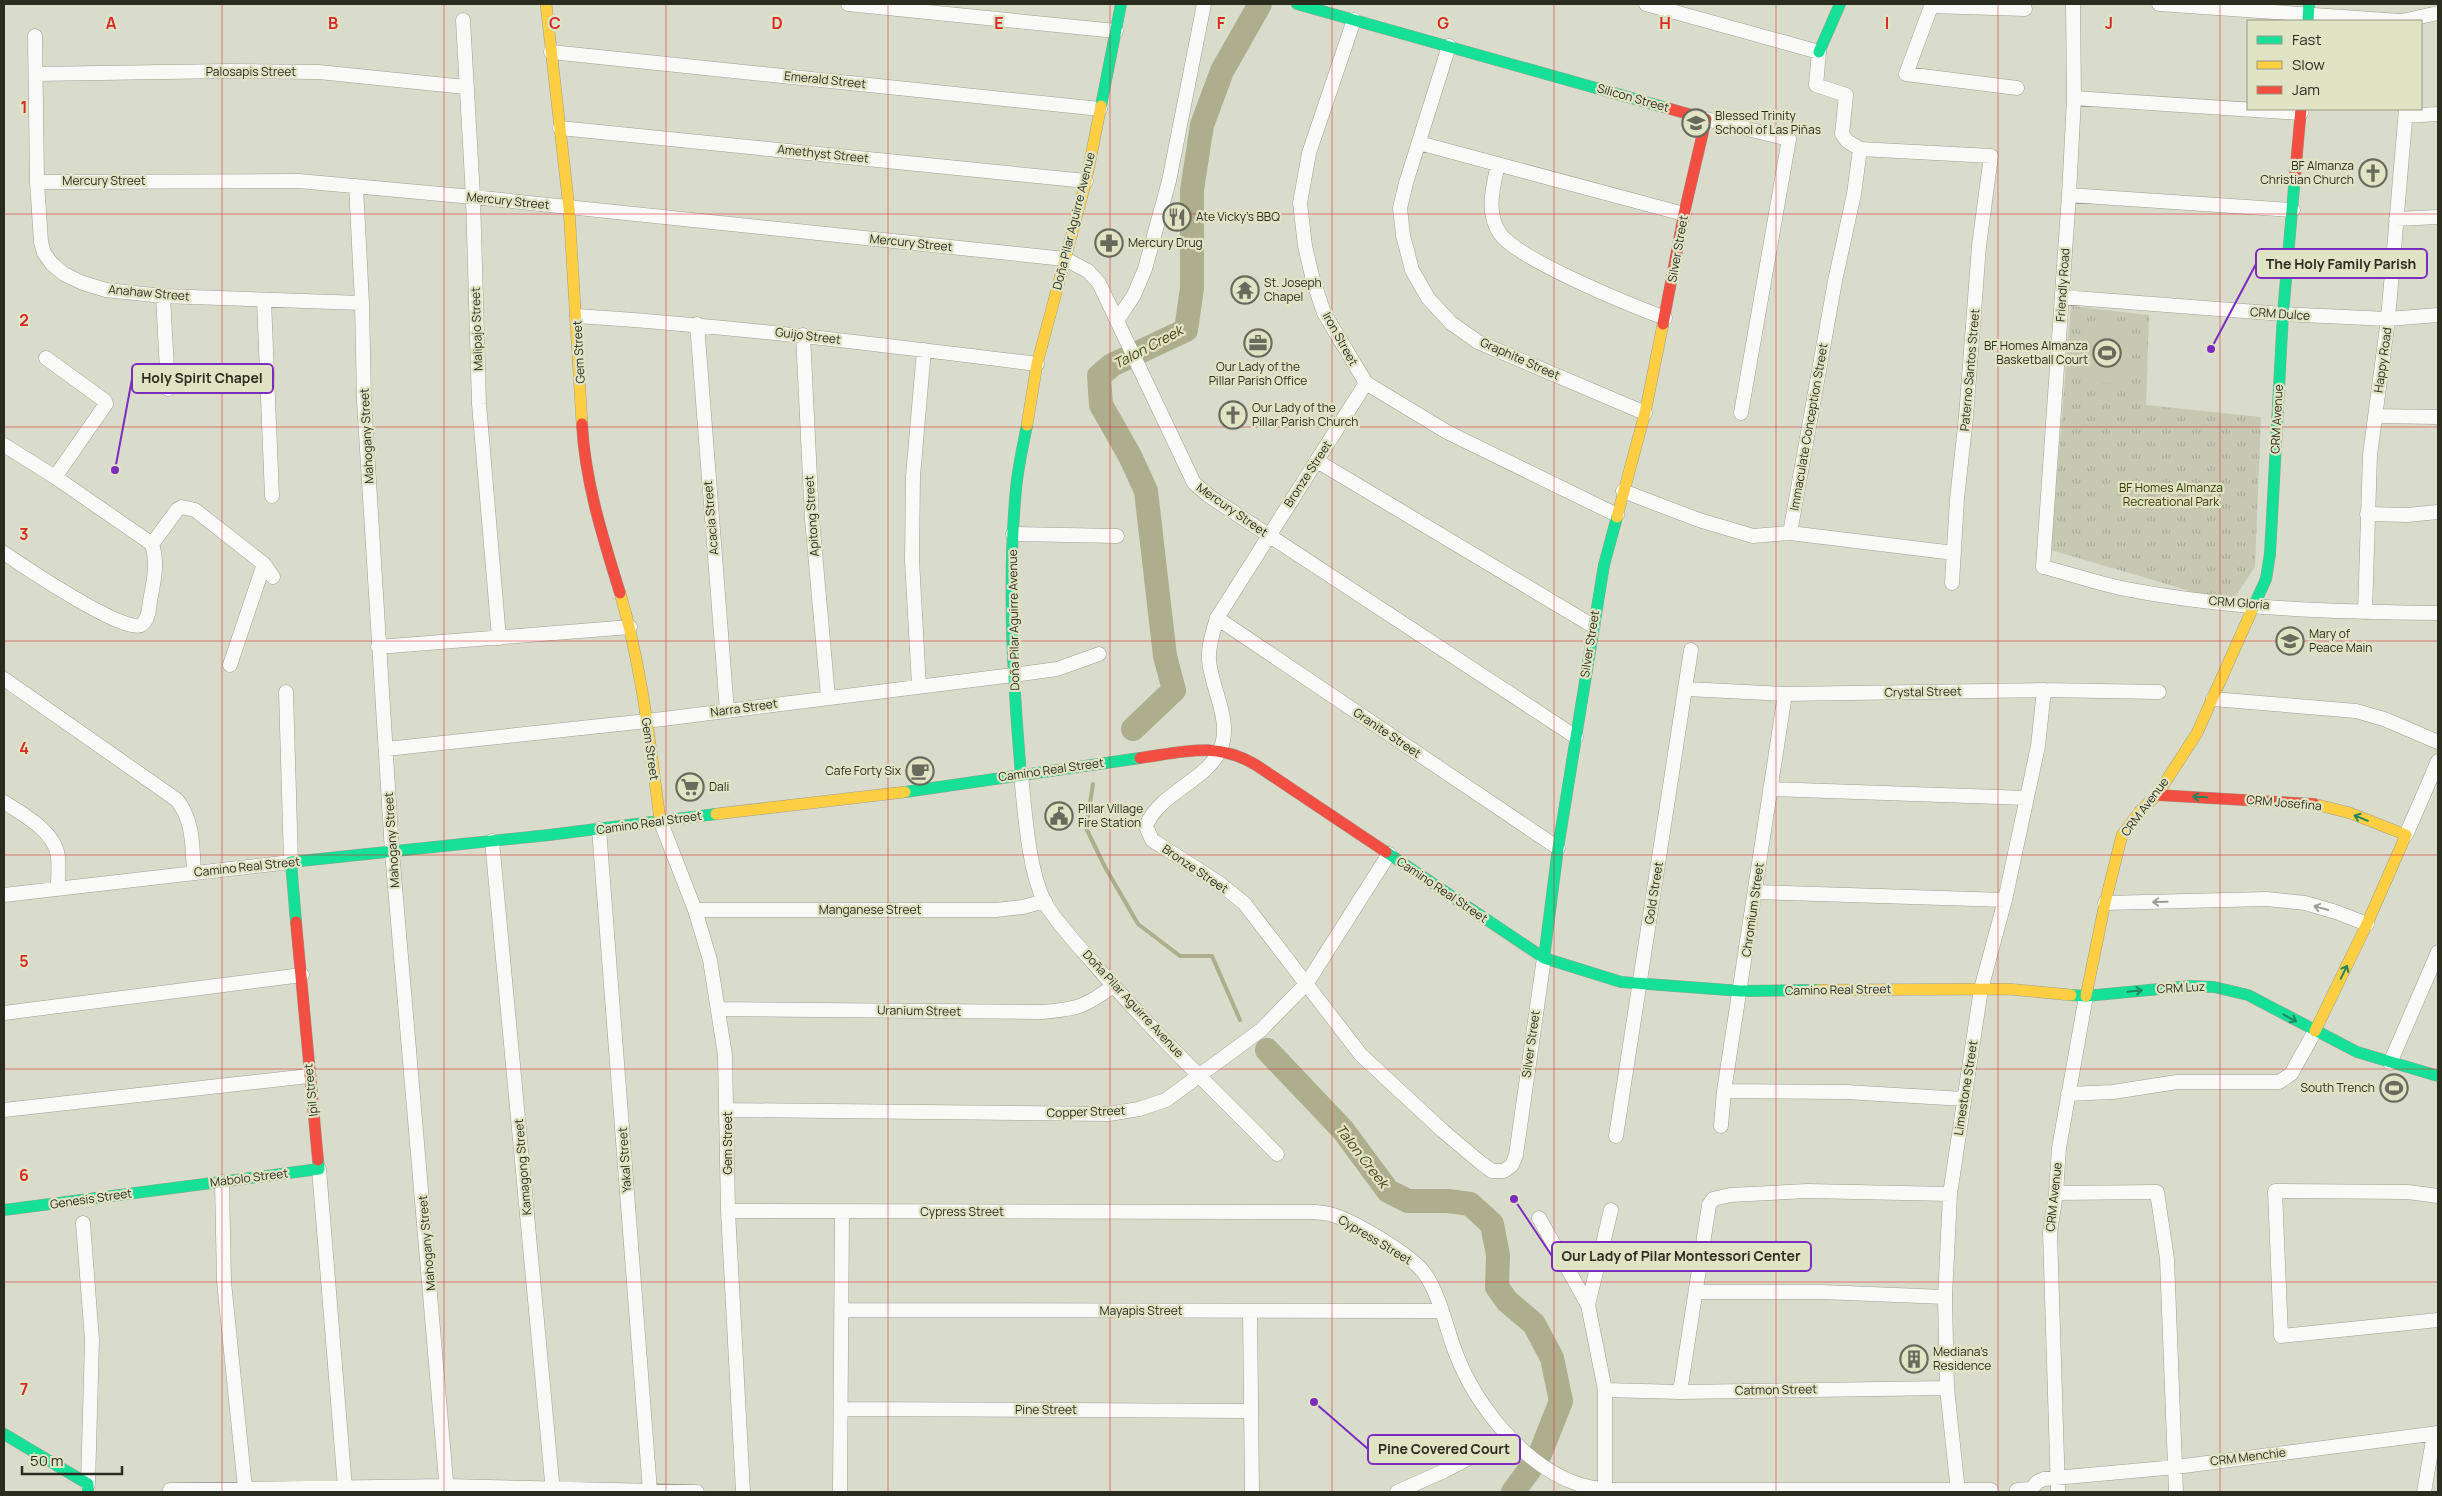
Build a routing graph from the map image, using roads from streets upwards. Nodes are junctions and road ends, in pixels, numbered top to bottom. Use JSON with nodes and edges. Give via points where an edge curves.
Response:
{"nodes":[{"id":1,"x":546,"y":4,"type":"edge"},
{"id":2,"x":848,"y":4,"type":"edge"},
{"id":3,"x":1121,"y":4,"type":"edge"},
{"id":4,"x":1204,"y":4,"type":"edge"},
{"id":5,"x":1297,"y":4,"type":"edge"},
{"id":6,"x":1646,"y":4,"type":"edge"},
{"id":7,"x":1840,"y":4,"type":"edge"},
{"id":8,"x":2073,"y":4,"type":"edge"},
{"id":9,"x":2159,"y":4,"type":"edge"},
{"id":10,"x":2415,"y":4,"type":"edge"},
{"id":11,"x":1932,"y":5,"type":"edge"},
{"id":12,"x":2024,"y":9,"type":"dead end"},
{"id":13,"x":2438,"y":12,"type":"edge"},
{"id":14,"x":2308,"y":13,"type":"edge"},
{"id":15,"x":463,"y":20,"type":"dead end"},
{"id":16,"x":1354,"y":20,"type":"junction"},
{"id":17,"x":2395,"y":20,"type":"edge"},
{"id":18,"x":2407,"y":20,"type":"edge"},
{"id":19,"x":2410,"y":20,"type":"edge"},
{"id":20,"x":1116,"y":31,"type":"junction"},
{"id":21,"x":35,"y":36,"type":"dead end"},
{"id":22,"x":1449,"y":46,"type":"junction"},
{"id":23,"x":551,"y":52,"type":"junction"},
{"id":24,"x":1820,"y":52,"type":"junction"},
{"id":25,"x":36,"y":74,"type":"junction"},
{"id":26,"x":465,"y":87,"type":"junction"},
{"id":27,"x":2017,"y":88,"type":"dead end"},
{"id":28,"x":2074,"y":98,"type":"junction"},
{"id":29,"x":2247,"y":108,"type":"edge"},
{"id":30,"x":1100,"y":109,"type":"junction"},
{"id":31,"x":2284,"y":110,"type":"edge"},
{"id":32,"x":2301,"y":111,"type":"edge"},
{"id":33,"x":2406,"y":112,"type":"edge"},
{"id":34,"x":2438,"y":114,"type":"edge"},
{"id":35,"x":1706,"y":119,"type":"junction"},
{"id":36,"x":560,"y":128,"type":"junction"},
{"id":37,"x":1419,"y":143,"type":"junction"},
{"id":38,"x":1860,"y":149,"type":"junction"},
{"id":39,"x":1498,"y":164,"type":"junction"},
{"id":40,"x":1086,"y":181,"type":"junction"},
{"id":41,"x":37,"y":182,"type":"junction"},
{"id":42,"x":356,"y":186,"type":"junction"},
{"id":43,"x":2069,"y":195,"type":"junction"},
{"id":44,"x":473,"y":197,"type":"junction"},
{"id":45,"x":569,"y":208,"type":"junction"},
{"id":46,"x":2293,"y":210,"type":"junction"},
{"id":47,"x":1684,"y":214,"type":"junction"},
{"id":48,"x":2438,"y":217,"type":"edge"},
{"id":49,"x":2396,"y":219,"type":"junction"},
{"id":50,"x":1065,"y":259,"type":"junction"},
{"id":51,"x":163,"y":296,"type":"junction"},
{"id":52,"x":2062,"y":297,"type":"junction"},
{"id":53,"x":264,"y":300,"type":"junction"},
{"id":54,"x":362,"y":303,"type":"junction"},
{"id":55,"x":2283,"y":314,"type":"junction"},
{"id":56,"x":2438,"y":315,"type":"edge"},
{"id":57,"x":577,"y":316,"type":"junction"},
{"id":58,"x":1665,"y":318,"type":"junction"},
{"id":59,"x":1118,"y":319,"type":"junction"},
{"id":60,"x":2388,"y":319,"type":"junction"},
{"id":61,"x":697,"y":324,"type":"junction"},
{"id":62,"x":803,"y":335,"type":"junction"},
{"id":63,"x":924,"y":350,"type":"junction"},
{"id":64,"x":46,"y":358,"type":"dead end"},
{"id":65,"x":1037,"y":364,"type":"junction"},
{"id":66,"x":1366,"y":383,"type":"junction"},
{"id":67,"x":168,"y":389,"type":"dead end"},
{"id":68,"x":1645,"y":413,"type":"junction"},
{"id":69,"x":1741,"y":413,"type":"dead end"},
{"id":70,"x":2375,"y":416,"type":"junction"},
{"id":71,"x":2438,"y":417,"type":"edge"},
{"id":72,"x":4,"y":445,"type":"edge"},
{"id":73,"x":1317,"y":461,"type":"junction"},
{"id":74,"x":55,"y":477,"type":"junction"},
{"id":75,"x":1623,"y":491,"type":"junction"},
{"id":76,"x":272,"y":496,"type":"dead end"},
{"id":77,"x":2438,"y":512,"type":"edge"},
{"id":78,"x":2367,"y":514,"type":"junction"},
{"id":79,"x":1617,"y":515,"type":"junction"},
{"id":80,"x":1013,"y":534,"type":"junction"},
{"id":81,"x":1790,"y":534,"type":"junction"},
{"id":82,"x":1268,"y":535,"type":"junction"},
{"id":83,"x":1117,"y":536,"type":"dead end"},
{"id":84,"x":152,"y":544,"type":"junction"},
{"id":85,"x":4,"y":553,"type":"edge"},
{"id":86,"x":1954,"y":553,"type":"junction"},
{"id":87,"x":264,"y":564,"type":"junction"},
{"id":88,"x":2043,"y":567,"type":"joint"},
{"id":89,"x":273,"y":577,"type":"dead end"},
{"id":90,"x":1952,"y":583,"type":"dead end"},
{"id":91,"x":2254,"y":605,"type":"junction"},
{"id":92,"x":2365,"y":612,"type":"junction"},
{"id":93,"x":2438,"y":612,"type":"edge"},
{"id":94,"x":1217,"y":618,"type":"junction"},
{"id":95,"x":1593,"y":626,"type":"junction"},
{"id":96,"x":630,"y":627,"type":"junction"},
{"id":97,"x":499,"y":638,"type":"junction"},
{"id":98,"x":378,"y":647,"type":"junction"},
{"id":99,"x":1691,"y":650,"type":"dead end"},
{"id":100,"x":1100,"y":654,"type":"dead end"},
{"id":101,"x":230,"y":665,"type":"dead end"},
{"id":102,"x":1012,"y":675,"type":"junction"},
{"id":103,"x":4,"y":680,"type":"edge"},
{"id":104,"x":919,"y":686,"type":"junction"},
{"id":105,"x":1687,"y":689,"type":"junction"},
{"id":106,"x":2044,"y":690,"type":"junction"},
{"id":107,"x":286,"y":692,"type":"dead end"},
{"id":108,"x":2159,"y":692,"type":"dead end"},
{"id":109,"x":1785,"y":694,"type":"junction"},
{"id":110,"x":828,"y":697,"type":"junction"},
{"id":111,"x":2213,"y":699,"type":"junction"},
{"id":112,"x":727,"y":711,"type":"junction"},
{"id":113,"x":647,"y":721,"type":"junction"},
{"id":114,"x":1576,"y":737,"type":"junction"},
{"id":115,"x":2438,"y":742,"type":"edge"},
{"id":116,"x":386,"y":749,"type":"junction"},
{"id":117,"x":1221,"y":749,"type":"junction"},
{"id":118,"x":2438,"y":761,"type":"edge"},
{"id":119,"x":1021,"y":774,"type":"junction"},
{"id":120,"x":1770,"y":789,"type":"junction"},
{"id":121,"x":2157,"y":795,"type":"junction"},
{"id":122,"x":2026,"y":798,"type":"junction"},
{"id":123,"x":4,"y":802,"type":"edge"},
{"id":124,"x":660,"y":820,"type":"junction"},
{"id":125,"x":599,"y":830,"type":"junction"},
{"id":126,"x":2406,"y":835,"type":"junction"},
{"id":127,"x":492,"y":841,"type":"junction"},
{"id":128,"x":1558,"y":848,"type":"junction"},
{"id":129,"x":392,"y":852,"type":"junction"},
{"id":130,"x":1389,"y":854,"type":"junction"},
{"id":131,"x":291,"y":862,"type":"junction"},
{"id":132,"x":194,"y":872,"type":"junction"},
{"id":133,"x":58,"y":888,"type":"junction"},
{"id":134,"x":1755,"y":892,"type":"junction"},
{"id":135,"x":4,"y":895,"type":"edge"},
{"id":136,"x":2005,"y":900,"type":"junction"},
{"id":137,"x":1045,"y":901,"type":"junction"},
{"id":138,"x":2104,"y":903,"type":"junction"},
{"id":139,"x":695,"y":910,"type":"junction"},
{"id":140,"x":2367,"y":924,"type":"junction"},
{"id":141,"x":2438,"y":952,"type":"edge"},
{"id":142,"x":1544,"y":958,"type":"junction"},
{"id":143,"x":302,"y":975,"type":"junction"},
{"id":144,"x":1307,"y":983,"type":"junction"},
{"id":145,"x":1640,"y":984,"type":"junction"},
{"id":146,"x":1113,"y":986,"type":"junction"},
{"id":147,"x":1982,"y":989,"type":"junction"},
{"id":148,"x":2037,"y":990,"type":"joint"},
{"id":149,"x":1741,"y":991,"type":"junction"},
{"id":150,"x":2086,"y":996,"type":"junction"},
{"id":151,"x":719,"y":1009,"type":"junction"},
{"id":152,"x":4,"y":1012,"type":"edge"},
{"id":153,"x":2314,"y":1031,"type":"junction"},
{"id":154,"x":2390,"y":1063,"type":"junction"},
{"id":155,"x":310,"y":1076,"type":"junction"},
{"id":156,"x":1200,"y":1076,"type":"junction"},
{"id":157,"x":2438,"y":1076,"type":"edge"},
{"id":158,"x":1724,"y":1091,"type":"junction"},
{"id":159,"x":2068,"y":1094,"type":"junction"},
{"id":160,"x":1964,"y":1099,"type":"junction"},
{"id":161,"x":4,"y":1110,"type":"edge"},
{"id":162,"x":728,"y":1110,"type":"junction"},
{"id":163,"x":1721,"y":1126,"type":"dead end"},
{"id":164,"x":1616,"y":1136,"type":"dead end"},
{"id":165,"x":1277,"y":1154,"type":"dead end"},
{"id":166,"x":319,"y":1169,"type":"junction"},
{"id":167,"x":1504,"y":1171,"type":"joint"},
{"id":168,"x":222,"y":1182,"type":"junction"},
{"id":169,"x":179,"y":1187,"type":"joint"},
{"id":170,"x":1950,"y":1194,"type":"junction"},
{"id":171,"x":2056,"y":1194,"type":"junction"},
{"id":172,"x":2438,"y":1196,"type":"edge"},
{"id":173,"x":4,"y":1210,"type":"edge"},
{"id":174,"x":1611,"y":1210,"type":"dead end"},
{"id":175,"x":728,"y":1211,"type":"junction"},
{"id":176,"x":842,"y":1212,"type":"junction"},
{"id":177,"x":1538,"y":1218,"type":"dead end"},
{"id":178,"x":82,"y":1223,"type":"dead end"},
{"id":179,"x":1696,"y":1292,"type":"junction"},
{"id":180,"x":1945,"y":1296,"type":"junction"},
{"id":181,"x":1588,"y":1305,"type":"junction"},
{"id":182,"x":841,"y":1310,"type":"junction"},
{"id":183,"x":1250,"y":1311,"type":"junction"},
{"id":184,"x":1441,"y":1311,"type":"junction"},
{"id":185,"x":2438,"y":1320,"type":"edge"},
{"id":186,"x":1948,"y":1388,"type":"junction"},
{"id":187,"x":1605,"y":1390,"type":"junction"},
{"id":188,"x":1680,"y":1392,"type":"junction"},
{"id":189,"x":842,"y":1409,"type":"junction"},
{"id":190,"x":1250,"y":1411,"type":"junction"},
{"id":191,"x":2436,"y":1433,"type":"edge"},
{"id":192,"x":4,"y":1434,"type":"edge"},
{"id":193,"x":1510,"y":1437,"type":"junction"},
{"id":194,"x":2176,"y":1466,"type":"junction"},
{"id":195,"x":2057,"y":1478,"type":"junction"},
{"id":196,"x":88,"y":1488,"type":"edge"},
{"id":197,"x":245,"y":1488,"type":"junction"},
{"id":198,"x":345,"y":1488,"type":"junction"},
{"id":199,"x":447,"y":1489,"type":"edge"},
{"id":200,"x":170,"y":1490,"type":"dead end"},
{"id":201,"x":1605,"y":1490,"type":"junction"},
{"id":202,"x":1991,"y":1490,"type":"dead end"},
{"id":203,"x":2016,"y":1490,"type":"dead end"},
{"id":204,"x":553,"y":1491,"type":"edge"},
{"id":205,"x":1958,"y":1491,"type":"edge"},
{"id":206,"x":650,"y":1492,"type":"edge"},
{"id":207,"x":697,"y":1492,"type":"edge"},
{"id":208,"x":743,"y":1492,"type":"edge"},
{"id":209,"x":840,"y":1492,"type":"edge"},
{"id":210,"x":1252,"y":1492,"type":"edge"},
{"id":211,"x":1397,"y":1492,"type":"edge"},
{"id":212,"x":1753,"y":1492,"type":"edge"},
{"id":213,"x":2058,"y":1492,"type":"edge"},
{"id":214,"x":2176,"y":1492,"type":"edge"},
{"id":215,"x":2424,"y":1492,"type":"edge"}],
"edges":[{"from":1,"to":23,"type":"street","name":"Gem Street"},
{"from":2,"to":20,"type":"street"},
{"from":3,"to":20,"type":"street","name":"Doña Pilar Aguirre Avenue"},
{"from":4,"to":59,"type":"street","via":[[1168,181],[1145,269],[1134,295]]},
{"from":5,"to":16,"type":"street","name":"Silicon Street"},
{"from":6,"to":24,"type":"street"},
{"from":7,"to":24,"type":"street"},
{"from":8,"to":28,"type":"street","name":"Friendly Road"},
{"from":9,"to":14,"type":"street"},
{"from":10,"to":18,"type":"street"},
{"from":11,"to":12,"type":"street"},
{"from":11,"to":27,"type":"street","via":[[1906,74]]},
{"from":13,"to":19,"type":"street"},
{"from":14,"to":17,"type":"street"},
{"from":15,"to":26,"type":"street","name":"Malipajo Street"},
{"from":16,"to":22,"type":"street","name":"Silicon Street"},
{"from":16,"to":66,"type":"street","name":"Iron Street","via":[[1309,153],[1300,203],[1305,246],[1324,313]]},
{"from":20,"to":30,"type":"street","name":"Doña Pilar Aguirre Avenue"},
{"from":21,"to":25,"type":"street","name":"Anahaw Street"},
{"from":22,"to":35,"type":"street","name":"Silicon Street"},
{"from":22,"to":37,"type":"street","name":"Graphite Street"},
{"from":23,"to":30,"type":"street","name":"Emerald Street"},
{"from":23,"to":36,"type":"street","name":"Gem Street"},
{"from":24,"to":38,"type":"street","via":[[1816,82],[1846,95],[1842,134]]},
{"from":25,"to":26,"type":"street","name":"Palosapis Street","via":[[319,72]]},
{"from":25,"to":41,"type":"street","name":"Anahaw Street"},
{"from":26,"to":44,"type":"street","name":"Malipajo Street"},
{"from":28,"to":29,"type":"street"},
{"from":28,"to":43,"type":"street","name":"Friendly Road"},
{"from":30,"to":40,"type":"street","name":"Doña Pilar Aguirre Avenue"},
{"from":31,"to":32,"type":"street"},
{"from":32,"to":46,"type":"street","name":"CRM Avenue"},
{"from":33,"to":34,"type":"street"},
{"from":33,"to":49,"type":"street","name":"Happy Road"},
{"from":35,"to":47,"type":"street","name":"Silver Street"},
{"from":35,"to":69,"type":"street","name":"Silicon Street","via":[[1789,139]]},
{"from":36,"to":40,"type":"street","name":"Amethyst Street"},
{"from":36,"to":45,"type":"street","name":"Gem Street"},
{"from":37,"to":39,"type":"street"},
{"from":37,"to":68,"type":"street","name":"Graphite Street","via":[[1400,208],[1412,270],[1428,298],[1451,323],[1478,342]]},
{"from":38,"to":81,"type":"street","name":"Immaculate Conception Street"},
{"from":38,"to":86,"type":"street","name":"Paterno Santos Street","via":[[1990,156],[1979,246]]},
{"from":39,"to":47,"type":"street"},
{"from":39,"to":58,"type":"street","via":[[1490,201],[1493,217],[1508,241],[1535,260]]},
{"from":40,"to":50,"type":"street","name":"Doña Pilar Aguirre Avenue"},
{"from":41,"to":42,"type":"street","name":"Mercury Street","via":[[299,181]]},
{"from":41,"to":51,"type":"street","name":"Anahaw Street","via":[[44,253],[52,264],[64,274],[106,290]]},
{"from":42,"to":44,"type":"street","name":"Mercury Street"},
{"from":42,"to":54,"type":"street","name":"Mahogany Street"},
{"from":43,"to":46,"type":"street"},
{"from":43,"to":52,"type":"street","name":"Friendly Road"},
{"from":44,"to":45,"type":"street","name":"Mercury Street"},
{"from":44,"to":97,"type":"street","name":"Malipajo Street","via":[[479,404]]},
{"from":45,"to":50,"type":"street","name":"Mercury Street"},
{"from":45,"to":57,"type":"street","name":"Gem Street"},
{"from":46,"to":55,"type":"street","name":"CRM Avenue"},
{"from":47,"to":58,"type":"street","name":"Silver Street"},
{"from":48,"to":49,"type":"street"},
{"from":49,"to":60,"type":"street","name":"Happy Road"},
{"from":50,"to":59,"type":"street","name":"Mercury Street","via":[[1088,271],[1099,283]]},
{"from":50,"to":65,"type":"street","name":"Doña Pilar Aguirre Avenue"},
{"from":51,"to":53,"type":"street","name":"Anahaw Street"},
{"from":51,"to":67,"type":"street"},
{"from":52,"to":55,"type":"street","name":"CRM Dulce"},
{"from":52,"to":88,"type":"street","name":"Friendly Road"},
{"from":53,"to":54,"type":"street","name":"Anahaw Street"},
{"from":53,"to":76,"type":"street"},
{"from":54,"to":98,"type":"street","name":"Mahogany Street","via":[[364,401]]},
{"from":55,"to":60,"type":"street","name":"CRM Dulce"},
{"from":55,"to":91,"type":"street","name":"CRM Avenue","via":[[2270,554],[2266,578]]},
{"from":56,"to":60,"type":"street","name":"CRM Dulce"},
{"from":57,"to":61,"type":"street","name":"Guijo Street"},
{"from":57,"to":96,"type":"street","name":"Gem Street","via":[[583,449],[598,522]]},
{"from":58,"to":68,"type":"street","name":"Silver Street"},
{"from":59,"to":82,"type":"street","name":"Mercury Street","via":[[1194,483]]},
{"from":60,"to":70,"type":"street","name":"Happy Road"},
{"from":61,"to":62,"type":"street","name":"Guijo Street"},
{"from":61,"to":112,"type":"street","name":"Acacia Street"},
{"from":62,"to":63,"type":"street","name":"Guijo Street"},
{"from":62,"to":110,"type":"street","name":"Apitong Street","via":[[812,519]]},
{"from":63,"to":65,"type":"street","name":"Guijo Street"},
{"from":63,"to":104,"type":"street","via":[[912,522]]},
{"from":64,"to":74,"type":"street","via":[[106,404]]},
{"from":65,"to":80,"type":"street","name":"Doña Pilar Aguirre Avenue","via":[[1022,445]]},
{"from":66,"to":73,"type":"street","name":"Bronze Street"},
{"from":66,"to":79,"type":"street","name":"Iron Street","via":[[1447,432]]},
{"from":68,"to":75,"type":"street","name":"Silver Street"},
{"from":70,"to":71,"type":"street"},
{"from":70,"to":78,"type":"street","name":"Happy Road"},
{"from":72,"to":74,"type":"street"},
{"from":73,"to":82,"type":"street","name":"Bronze Street"},
{"from":73,"to":95,"type":"street"},
{"from":74,"to":84,"type":"street"},
{"from":75,"to":79,"type":"street","name":"Silver Street"},
{"from":75,"to":81,"type":"street","via":[[1740,534],[1765,537]]},
{"from":77,"to":78,"type":"street"},
{"from":78,"to":92,"type":"street","name":"Happy Road"},
{"from":79,"to":95,"type":"street","name":"Silver Street"},
{"from":80,"to":83,"type":"street"},
{"from":80,"to":102,"type":"street","name":"Doña Pilar Aguirre Avenue"},
{"from":81,"to":86,"type":"street"},
{"from":82,"to":94,"type":"street","name":"Bronze Street"},
{"from":82,"to":114,"type":"street","name":"Mercury Street"},
{"from":84,"to":85,"type":"street","via":[[156,570],[147,618],[134,626],[122,624]]},
{"from":84,"to":87,"type":"street","via":[[177,510],[188,507]]},
{"from":86,"to":90,"type":"street","name":"Paterno Santos Street"},
{"from":87,"to":89,"type":"street"},
{"from":87,"to":101,"type":"street"},
{"from":88,"to":91,"type":"street","name":"CRM Gloria","via":[[2130,590]]},
{"from":91,"to":92,"type":"street","name":"CRM Gloria"},
{"from":91,"to":111,"type":"street","name":"CRM Avenue"},
{"from":92,"to":93,"type":"street","name":"CRM Gloria"},
{"from":94,"to":117,"type":"street","name":"Bronze Street","via":[[1209,659],[1223,720]]},
{"from":94,"to":128,"type":"street","name":"Granite Street"},
{"from":95,"to":114,"type":"street","name":"Silver Street"},
{"from":96,"to":97,"type":"street"},
{"from":96,"to":113,"type":"street","name":"Gem Street"},
{"from":97,"to":98,"type":"street"},
{"from":98,"to":116,"type":"street","name":"Mahogany Street"},
{"from":99,"to":105,"type":"street","name":"Gold Street"},
{"from":100,"to":102,"type":"street","name":"Narra Street","via":[[1057,669]]},
{"from":102,"to":104,"type":"street","name":"Narra Street"},
{"from":102,"to":119,"type":"street","name":"Doña Pilar Aguirre Avenue"},
{"from":103,"to":132,"type":"street","via":[[177,800],[191,826]]},
{"from":104,"to":110,"type":"street","name":"Narra Street"},
{"from":105,"to":109,"type":"street","name":"Crystal Street"},
{"from":105,"to":145,"type":"street","name":"Gold Street"},
{"from":106,"to":108,"type":"street","name":"Crystal Street"},
{"from":106,"to":109,"type":"street","name":"Crystal Street"},
{"from":106,"to":122,"type":"street","name":"Limestone Street","via":[[2038,746]]},
{"from":107,"to":131,"type":"street","name":"Ipil Street"},
{"from":109,"to":120,"type":"street","name":"Chromium Street"},
{"from":110,"to":112,"type":"street","name":"Narra Street"},
{"from":111,"to":115,"type":"street","via":[[2356,711]]},
{"from":111,"to":121,"type":"street","name":"CRM Avenue","via":[[2198,733]]},
{"from":112,"to":113,"type":"street","name":"Narra Street"},
{"from":113,"to":116,"type":"street","name":"Narra Street"},
{"from":113,"to":124,"type":"street","name":"Gem Street"},
{"from":114,"to":128,"type":"street","name":"Silver Street"},
{"from":116,"to":129,"type":"street","name":"Mahogany Street"},
{"from":117,"to":119,"type":"street","name":"Camino Real Street","via":[[1172,752]]},
{"from":117,"to":130,"type":"street","name":"Camino Real Street","via":[[1256,765]]},
{"from":117,"to":144,"type":"street","name":"Bronze Street","via":[[1208,766],[1151,814],[1146,826],[1152,840],[1220,883],[1244,903]]},
{"from":118,"to":126,"type":"street"},
{"from":119,"to":124,"type":"street","name":"Camino Real Street","via":[[846,800]]},
{"from":119,"to":137,"type":"street","name":"Doña Pilar Aguirre Avenue","via":[[1034,864]]},
{"from":120,"to":122,"type":"street"},
{"from":120,"to":134,"type":"street","name":"Chromium Street"},
{"from":126,"to":121,"type":"street","name":"CRM Josefina","one_way":true,"via":[[2322,805]]},
{"from":121,"to":138,"type":"street","name":"CRM Avenue","via":[[2122,835]]},
{"from":122,"to":136,"type":"street","name":"Limestone Street"},
{"from":123,"to":133,"type":"street","via":[[38,825],[50,838],[58,854]]},
{"from":124,"to":125,"type":"street","name":"Camino Real Street"},
{"from":124,"to":139,"type":"street","name":"Gem Street"},
{"from":125,"to":127,"type":"street","name":"Camino Real Street"},
{"from":125,"to":206,"type":"street","name":"Yakal Street"},
{"from":126,"to":140,"type":"street"},
{"from":127,"to":129,"type":"street","name":"Camino Real Street"},
{"from":127,"to":204,"type":"street","name":"Kamagong Street"},
{"from":128,"to":142,"type":"street","name":"Silver Street"},
{"from":129,"to":131,"type":"street","name":"Camino Real Street"},
{"from":129,"to":199,"type":"street","name":"Mahogany Street"},
{"from":130,"to":142,"type":"street","name":"Camino Real Street"},
{"from":130,"to":144,"type":"street","name":"Copper Street"},
{"from":131,"to":132,"type":"street","name":"Camino Real Street"},
{"from":131,"to":143,"type":"street","name":"Ipil Street"},
{"from":132,"to":133,"type":"street","name":"Camino Real Street"},
{"from":133,"to":135,"type":"street","name":"Camino Real Street"},
{"from":134,"to":136,"type":"street"},
{"from":134,"to":149,"type":"street","name":"Chromium Street"},
{"from":136,"to":147,"type":"street","name":"Limestone Street"},
{"from":137,"to":139,"type":"street","name":"Manganese Street","via":[[996,910]]},
{"from":137,"to":146,"type":"street","name":"Doña Pilar Aguirre Avenue"},
{"from":140,"to":138,"type":"street","one_way":true,"via":[[2305,903],[2266,899]]},
{"from":138,"to":150,"type":"street","name":"CRM Avenue"},
{"from":139,"to":151,"type":"street","name":"Gem Street","via":[[710,960]]},
{"from":153,"to":140,"type":"street","one_way":true},
{"from":141,"to":154,"type":"street"},
{"from":142,"to":145,"type":"street","name":"Camino Real Street","via":[[1621,982]]},
{"from":142,"to":167,"type":"street","name":"Silver Street","via":[[1516,1156]]},
{"from":143,"to":152,"type":"street"},
{"from":143,"to":155,"type":"street","name":"Ipil Street"},
{"from":144,"to":156,"type":"street","name":"Copper Street","via":[[1261,1030]]},
{"from":144,"to":167,"type":"street","name":"Bronze Street","via":[[1362,1055],[1390,1082],[1481,1164],[1492,1170]]},
{"from":145,"to":149,"type":"street","name":"Camino Real Street"},
{"from":145,"to":164,"type":"street","name":"Gold Street"},
{"from":146,"to":151,"type":"street","name":"Uranium Street","via":[[1090,1003],[1069,1010],[1042,1012]]},
{"from":146,"to":156,"type":"street","name":"Doña Pilar Aguirre Avenue"},
{"from":147,"to":148,"type":"street","name":"Camino Real Street"},
{"from":147,"to":149,"type":"street","name":"Camino Real Street"},
{"from":147,"to":160,"type":"street","name":"Limestone Street"},
{"from":148,"to":150,"type":"street","name":"CRM Luz"},
{"from":149,"to":158,"type":"street","name":"Chromium Street"},
{"from":150,"to":153,"type":"street","name":"CRM Luz","one_way":true,"via":[[2192,986],[2214,987],[2248,995]]},
{"from":150,"to":159,"type":"street","name":"CRM Avenue"},
{"from":151,"to":162,"type":"street","name":"Gem Street"},
{"from":153,"to":154,"type":"street","name":"CRM Luz","via":[[2357,1052]]},
{"from":153,"to":159,"type":"street","via":[[2291,1074],[2280,1082],[2177,1082],[2113,1092]]},
{"from":154,"to":157,"type":"street","name":"CRM Luz"},
{"from":155,"to":161,"type":"street"},
{"from":155,"to":166,"type":"street","name":"Ipil Street"},
{"from":156,"to":162,"type":"street","name":"Copper Street","via":[[1166,1100],[1109,1114]]},
{"from":156,"to":165,"type":"street","name":"Doña Pilar Aguirre Avenue"},
{"from":158,"to":160,"type":"street","via":[[1846,1092]]},
{"from":158,"to":163,"type":"street","name":"Chromium Street"},
{"from":159,"to":171,"type":"street","name":"CRM Avenue","via":[[2058,1148]]},
{"from":160,"to":170,"type":"street","name":"Limestone Street"},
{"from":162,"to":175,"type":"street","name":"Gem Street"},
{"from":166,"to":168,"type":"street","name":"Mabolo Street"},
{"from":166,"to":198,"type":"street","name":"Ipil Street"},
{"from":168,"to":169,"type":"street","name":"Mabolo Street"},
{"from":168,"to":197,"type":"street","via":[[224,1282]]},
{"from":169,"to":173,"type":"street","name":"Genesis Street"},
{"from":170,"to":179,"type":"street","via":[[1807,1192],[1713,1198],[1709,1205]]},
{"from":170,"to":180,"type":"street","name":"Limestone Street"},
{"from":171,"to":194,"type":"street","via":[[2157,1192],[2167,1259]]},
{"from":171,"to":195,"type":"street","name":"CRM Avenue","via":[[2050,1232]]},
{"from":172,"to":185,"type":"street","via":[[2408,1192],[2275,1191],[2281,1336]]},
{"from":174,"to":181,"type":"street"},
{"from":175,"to":176,"type":"street","name":"Cypress Street"},
{"from":175,"to":208,"type":"street","name":"Gem Street"},
{"from":176,"to":182,"type":"street"},
{"from":176,"to":184,"type":"street","name":"Cypress Street","via":[[1332,1214],[1349,1221],[1413,1262],[1425,1273]]},
{"from":177,"to":181,"type":"street"},
{"from":178,"to":196,"type":"street","via":[[92,1340]]},
{"from":179,"to":180,"type":"street"},
{"from":179,"to":188,"type":"street"},
{"from":180,"to":186,"type":"street","name":"Limestone Street"},
{"from":181,"to":187,"type":"street"},
{"from":182,"to":183,"type":"street","name":"Mayapis Street"},
{"from":182,"to":189,"type":"street"},
{"from":183,"to":184,"type":"street","name":"Mayapis Street"},
{"from":183,"to":190,"type":"street"},
{"from":184,"to":193,"type":"street","name":"Cypress Street","via":[[1464,1372]]},
{"from":186,"to":188,"type":"street","name":"Catmon Street"},
{"from":186,"to":205,"type":"street","name":"Limestone Street"},
{"from":187,"to":188,"type":"street","name":"Catmon Street"},
{"from":187,"to":201,"type":"street"},
{"from":189,"to":190,"type":"street","name":"Pine Street"},
{"from":189,"to":209,"type":"street"},
{"from":190,"to":210,"type":"street"},
{"from":191,"to":194,"type":"street","name":"CRM Menchie"},
{"from":191,"to":215,"type":"street"},
{"from":192,"to":196,"type":"street"},
{"from":193,"to":201,"type":"street","name":"Cypress Street","via":[[1533,1460],[1555,1474],[1580,1485]]},
{"from":193,"to":211,"type":"street"},
{"from":194,"to":195,"type":"street","name":"CRM Menchie"},
{"from":194,"to":214,"type":"street"},
{"from":195,"to":203,"type":"street","name":"CRM Menchie","via":[[2040,1480],[2032,1489]]},
{"from":195,"to":213,"type":"street","name":"CRM Avenue"},
{"from":197,"to":198,"type":"street"},
{"from":197,"to":200,"type":"street"},
{"from":198,"to":199,"type":"street"},
{"from":199,"to":204,"type":"street"},
{"from":201,"to":212,"type":"street","name":"Cypress Street"},
{"from":202,"to":205,"type":"street","name":"Cypress Street"},
{"from":204,"to":206,"type":"street"},
{"from":205,"to":212,"type":"street","name":"Cypress Street"},
{"from":206,"to":207,"type":"street"}]}
